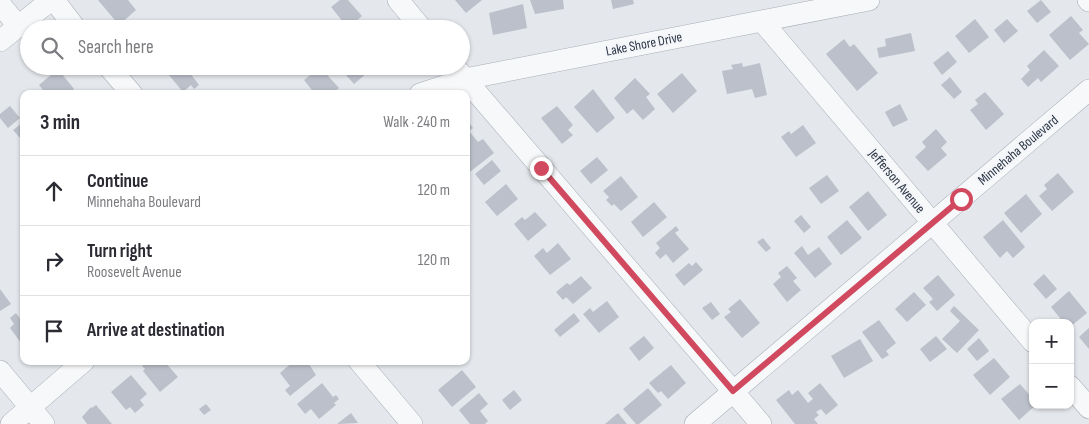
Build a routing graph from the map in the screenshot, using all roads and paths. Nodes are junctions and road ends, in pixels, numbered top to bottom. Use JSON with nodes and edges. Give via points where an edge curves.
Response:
{"nodes":[{"id":1,"x":52,"y":0,"type":"edge"},
{"id":2,"x":398,"y":0,"type":"edge"},
{"id":3,"x":869,"y":0,"type":"edge"},
{"id":4,"x":0,"y":4,"type":"edge"},
{"id":5,"x":26,"y":20,"type":"edge"},
{"id":6,"x":69,"y":20,"type":"edge"},
{"id":7,"x":415,"y":20,"type":"edge"},
{"id":8,"x":762,"y":21,"type":"junction"},
{"id":9,"x":18,"y":26,"type":"joint"},
{"id":10,"x":0,"y":41,"type":"edge"},
{"id":11,"x":470,"y":71,"type":"edge"},
{"id":12,"x":116,"y":75,"type":"edge"},
{"id":13,"x":455,"y":75,"type":"edge"},
{"id":14,"x":461,"y":75,"type":"edge"},
{"id":15,"x":129,"y":90,"type":"edge"},
{"id":16,"x":427,"y":90,"type":"edge"},
{"id":17,"x":1089,"y":90,"type":"edge"},
{"id":18,"x":932,"y":223,"type":"junction"},
{"id":19,"x":1029,"y":337,"type":"edge"},
{"id":20,"x":79,"y":365,"type":"edge"},
{"id":21,"x":362,"y":365,"type":"edge"},
{"id":22,"x":0,"y":371,"type":"edge"},
{"id":23,"x":733,"y":391,"type":"junction"},
{"id":24,"x":1074,"y":391,"type":"edge"},
{"id":25,"x":30,"y":408,"type":"junction"},
{"id":26,"x":1089,"y":408,"type":"edge"},
{"id":27,"x":11,"y":424,"type":"edge"},
{"id":28,"x":44,"y":424,"type":"edge"},
{"id":29,"x":412,"y":424,"type":"edge"},
{"id":30,"x":695,"y":424,"type":"edge"},
{"id":31,"x":760,"y":424,"type":"edge"}],
"edges":[{"from":1,"to":5,"type":"street"},
{"from":1,"to":6,"type":"street"},
{"from":2,"to":7,"type":"street"},
{"from":3,"to":8,"type":"street","name":"Lake Shore Drive"},
{"from":4,"to":9,"type":"street"},
{"from":8,"to":11,"type":"street","name":"Lake Shore Drive"},
{"from":8,"to":18,"type":"street","name":"Jefferson Avenue"},
{"from":9,"to":10,"type":"street"},
{"from":12,"to":15,"type":"street"},
{"from":13,"to":16,"type":"street","name":"Lake Shore Drive"},
{"from":14,"to":23,"type":"street"},
{"from":17,"to":18,"type":"street","name":"Minnehaha Boulevard"},
{"from":18,"to":19,"type":"street","name":"Jefferson Avenue"},
{"from":18,"to":23,"type":"street","name":"Minnehaha Boulevard"},
{"from":20,"to":25,"type":"street"},
{"from":21,"to":29,"type":"street"},
{"from":22,"to":25,"type":"street"},
{"from":23,"to":30,"type":"street","name":"Minnehaha Boulevard"},
{"from":23,"to":31,"type":"street"},
{"from":24,"to":26,"type":"street"},
{"from":25,"to":27,"type":"street"},
{"from":25,"to":28,"type":"street"}]}
